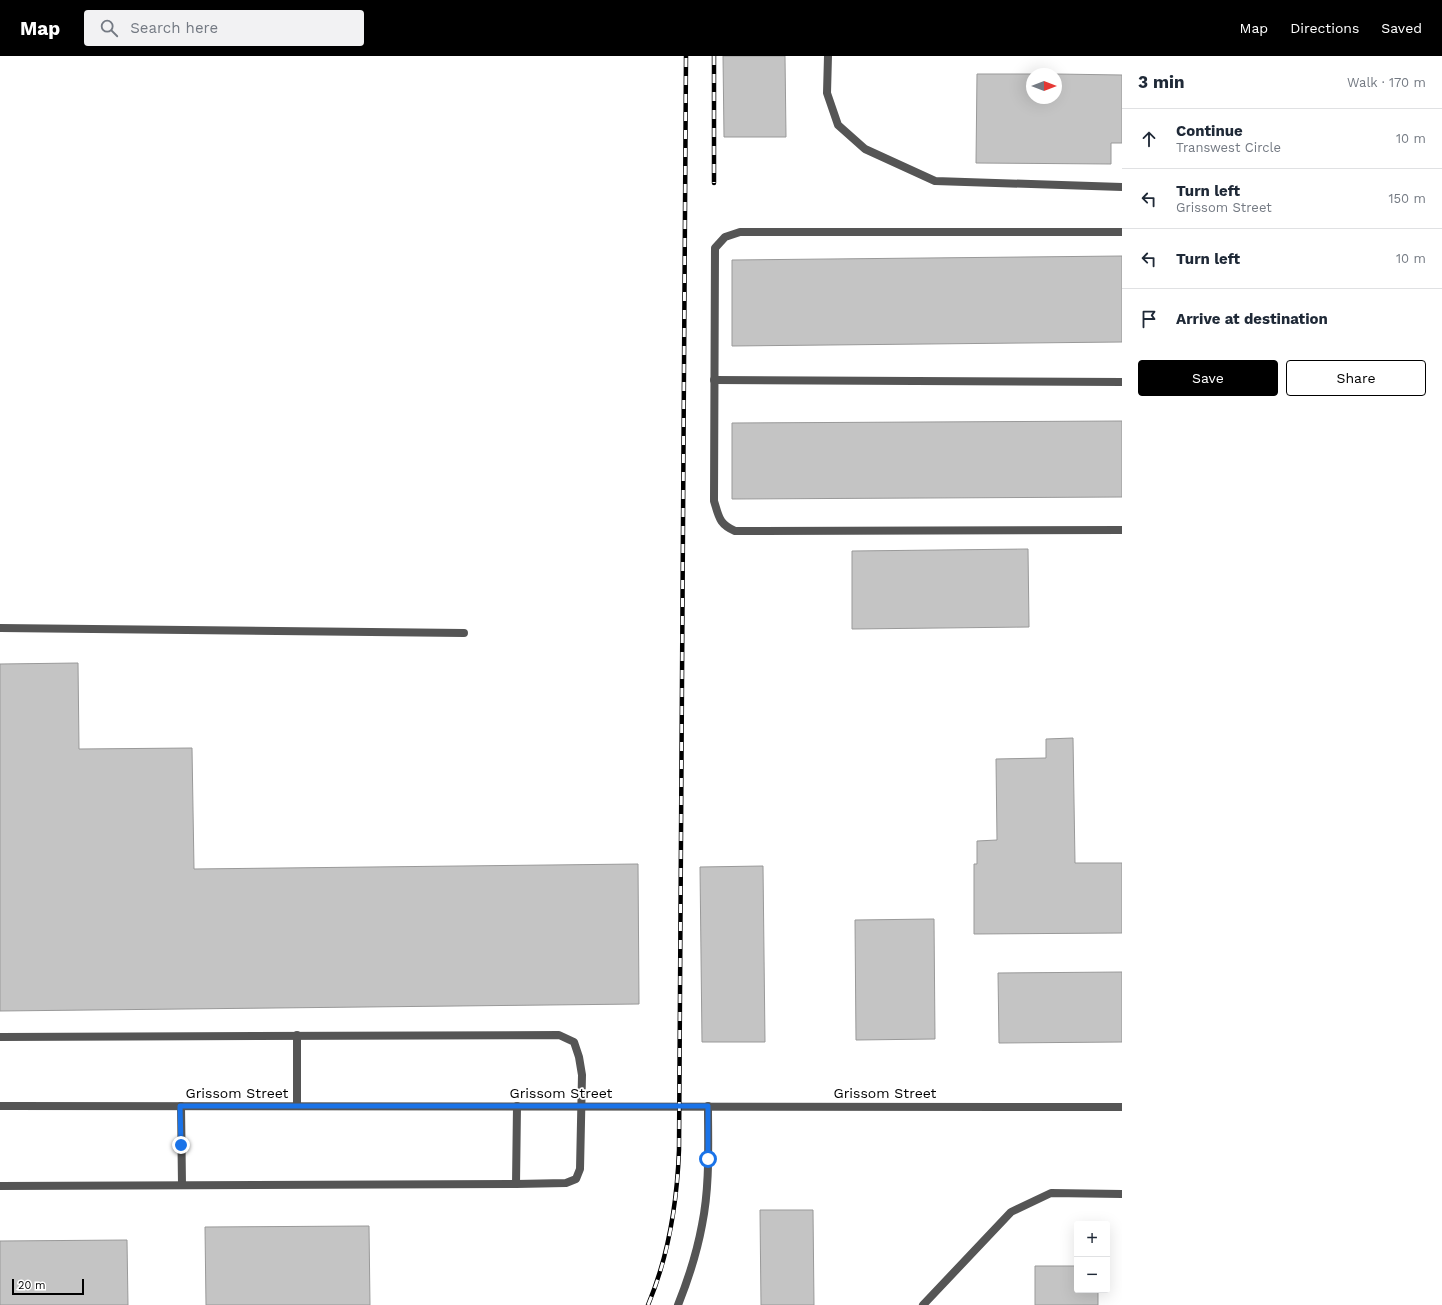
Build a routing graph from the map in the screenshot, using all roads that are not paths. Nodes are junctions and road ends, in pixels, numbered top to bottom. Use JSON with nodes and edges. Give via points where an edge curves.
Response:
{"nodes":[{"id":1,"x":828,"y":56,"type":"edge"},
{"id":2,"x":1122,"y":186,"type":"edge"},
{"id":3,"x":1122,"y":232,"type":"edge"},
{"id":4,"x":714,"y":380,"type":"junction"},
{"id":5,"x":1122,"y":382,"type":"edge"},
{"id":6,"x":1122,"y":530,"type":"edge"},
{"id":7,"x":0,"y":628,"type":"edge"},
{"id":8,"x":464,"y":633,"type":"dead end"},
{"id":9,"x":297,"y":1035,"type":"junction"},
{"id":10,"x":0,"y":1037,"type":"edge"},
{"id":11,"x":0,"y":1106,"type":"edge"},
{"id":12,"x":180,"y":1106,"type":"junction"},
{"id":13,"x":297,"y":1106,"type":"junction"},
{"id":14,"x":517,"y":1106,"type":"junction"},
{"id":15,"x":580,"y":1106,"type":"junction"},
{"id":16,"x":708,"y":1106,"type":"junction"},
{"id":17,"x":1122,"y":1107,"type":"edge"},
{"id":18,"x":516,"y":1184,"type":"junction"},
{"id":19,"x":182,"y":1185,"type":"junction"},
{"id":20,"x":0,"y":1186,"type":"edge"},
{"id":21,"x":1122,"y":1194,"type":"edge"},
{"id":22,"x":678,"y":1305,"type":"edge"},
{"id":23,"x":923,"y":1305,"type":"edge"}],
"edges":[{"from":1,"to":2,"type":"street","via":[[827,93],[838,125],[865,149],[935,181]]},
{"from":3,"to":4,"type":"street","via":[[740,232],[725,237],[715,248]]},
{"from":4,"to":5,"type":"street"},
{"from":4,"to":6,"type":"street","via":[[714,501],[724,526],[735,531]]},
{"from":7,"to":8,"type":"street"},
{"from":9,"to":10,"type":"street"},
{"from":9,"to":13,"type":"street"},
{"from":9,"to":15,"type":"street","via":[[559,1035],[574,1042],[579,1057],[582,1075]]},
{"from":11,"to":12,"type":"street","name":"Grissom Street"},
{"from":12,"to":13,"type":"street","name":"Grissom Street"},
{"from":12,"to":19,"type":"street"},
{"from":13,"to":14,"type":"street","name":"Grissom Street"},
{"from":14,"to":15,"type":"street","name":"Grissom Street"},
{"from":14,"to":18,"type":"street"},
{"from":15,"to":16,"type":"street","name":"Grissom Street"},
{"from":15,"to":18,"type":"street","via":[[580,1169],[576,1179],[566,1183]]},
{"from":16,"to":17,"type":"street","name":"Grissom Street"},
{"from":16,"to":22,"type":"street","via":[[708,1172],[702,1225]]},
{"from":18,"to":19,"type":"street"},
{"from":19,"to":20,"type":"street"},
{"from":21,"to":23,"type":"street","via":[[1051,1194],[1011,1212]]}]}
